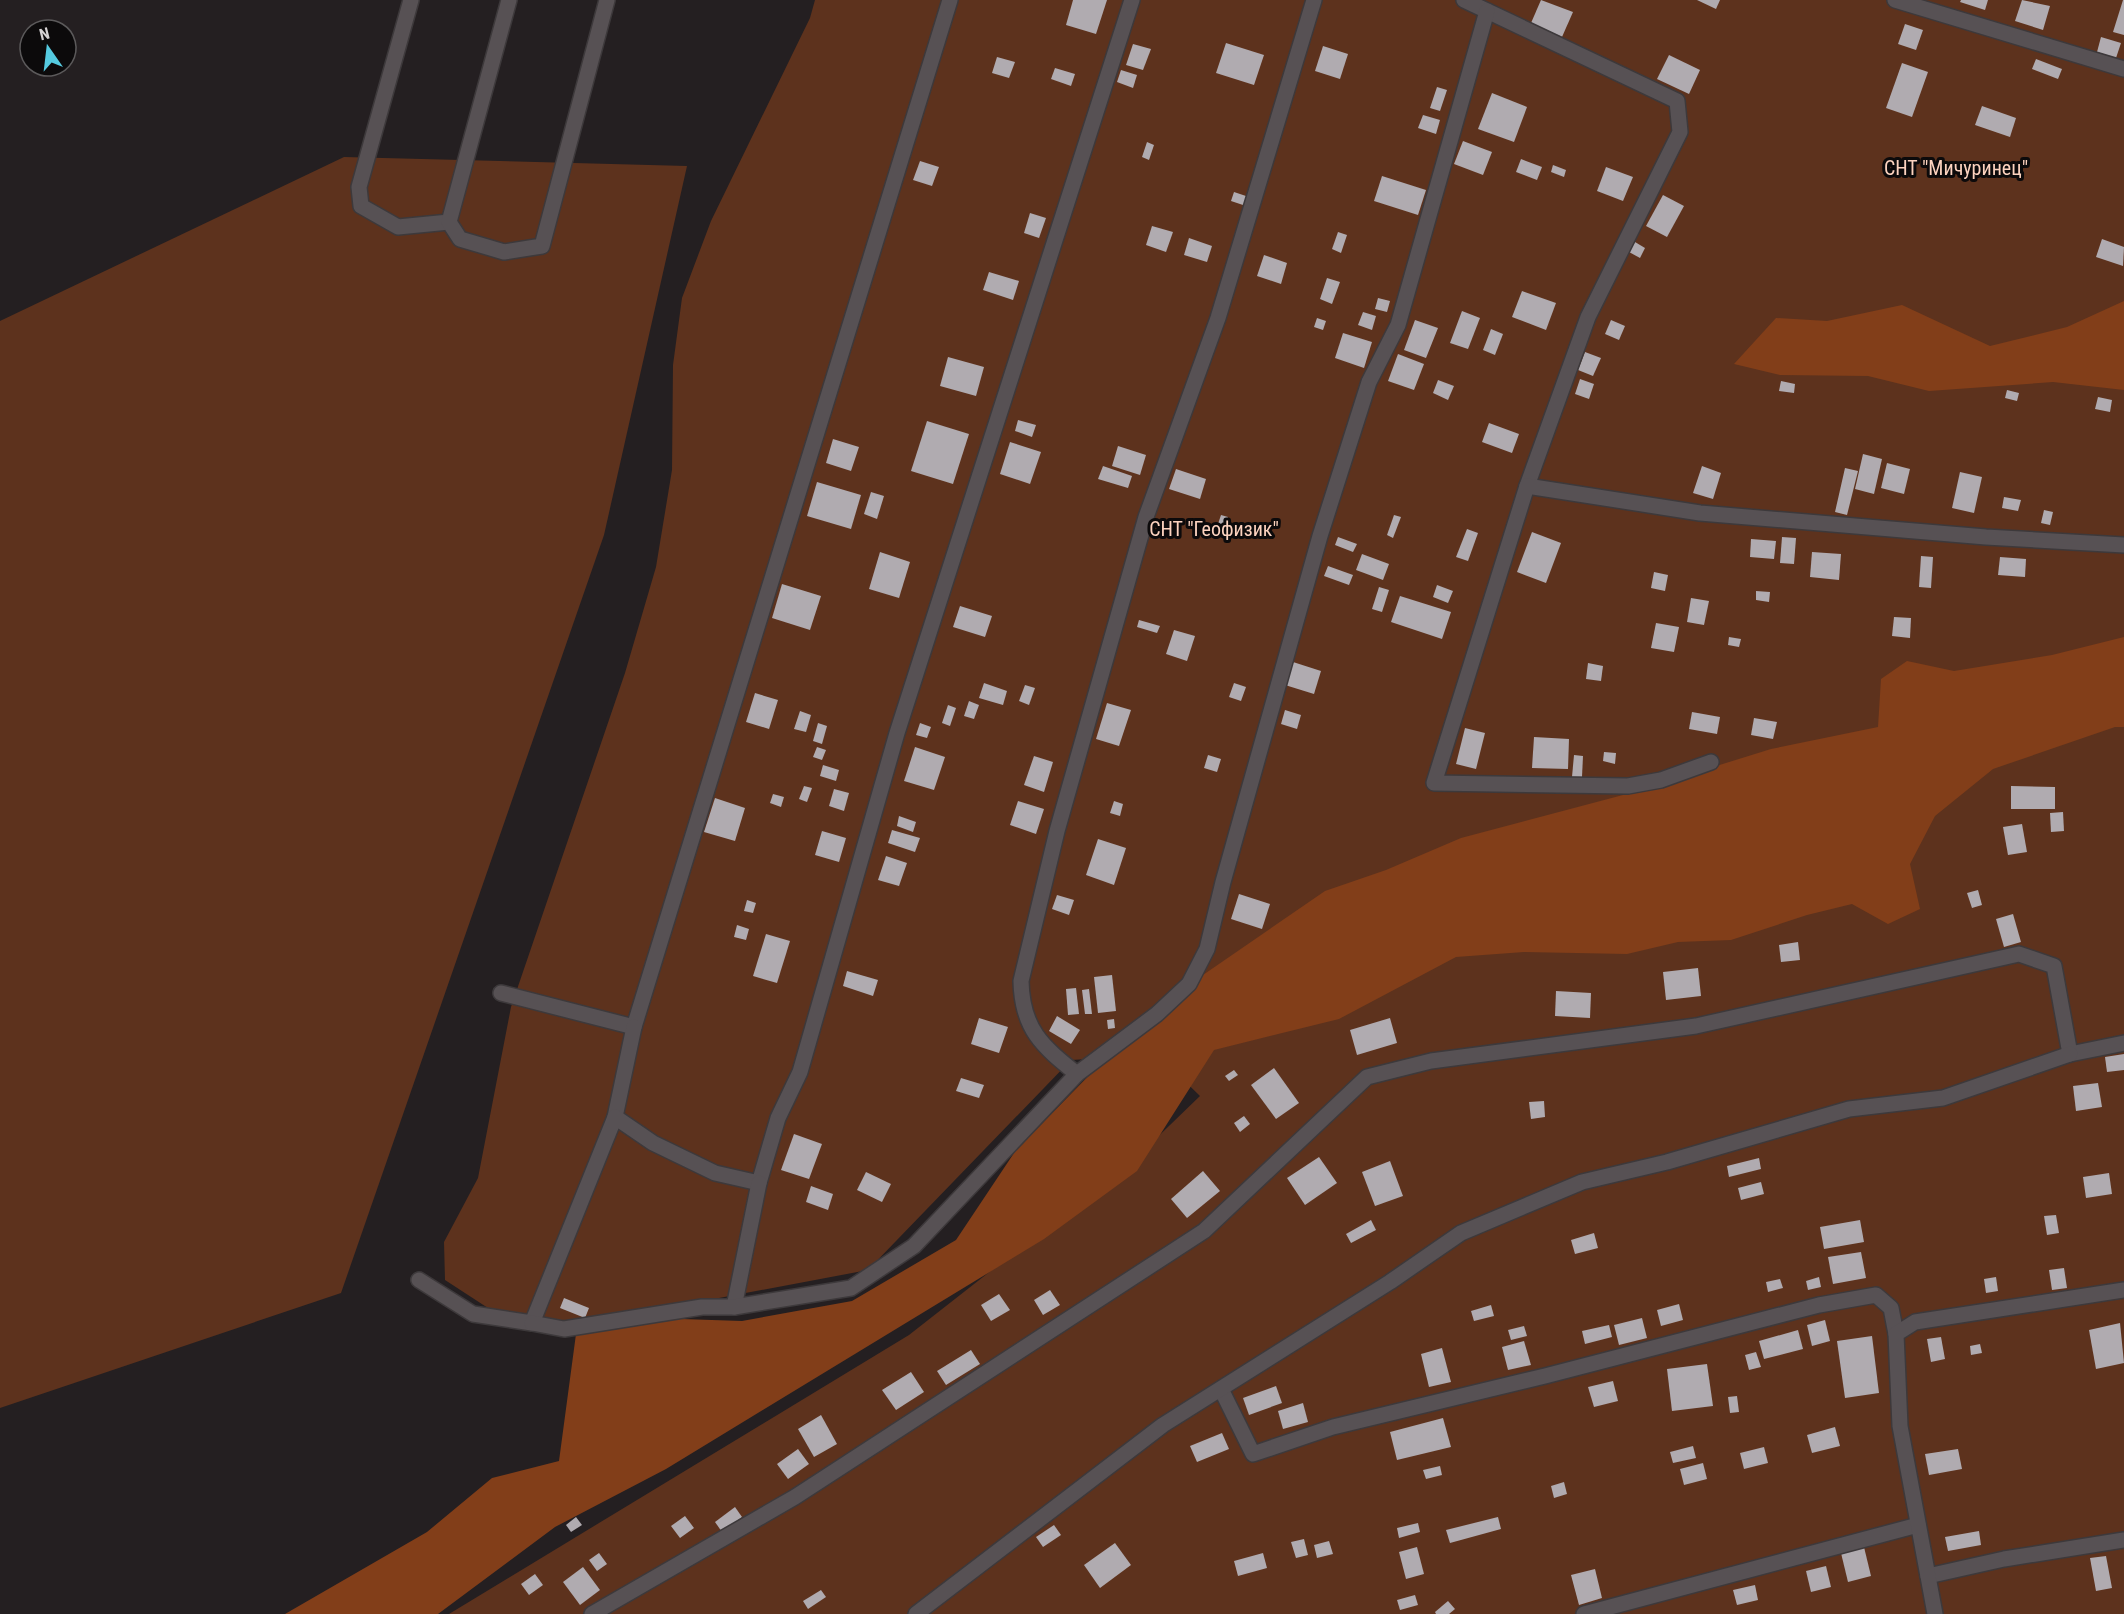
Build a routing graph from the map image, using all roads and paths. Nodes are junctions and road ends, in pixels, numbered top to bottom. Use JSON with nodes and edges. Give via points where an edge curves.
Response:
{"nodes":[{"id":1,"x":411,"y":0,"type":"edge"},
{"id":2,"x":509,"y":0,"type":"edge"},
{"id":3,"x":608,"y":0,"type":"edge"},
{"id":4,"x":950,"y":0,"type":"edge"},
{"id":5,"x":1132,"y":0,"type":"edge"},
{"id":6,"x":1314,"y":0,"type":"edge"},
{"id":7,"x":1464,"y":0,"type":"edge"},
{"id":8,"x":1895,"y":0,"type":"edge"},
{"id":9,"x":1487,"y":11,"type":"junction"},
{"id":10,"x":2124,"y":69,"type":"edge"},
{"id":11,"x":449,"y":222,"type":"junction"},
{"id":12,"x":1527,"y":486,"type":"junction"},
{"id":13,"x":2124,"y":545,"type":"edge"},
{"id":14,"x":1711,"y":762,"type":"dead end"},
{"id":15,"x":501,"y":993,"type":"dead end"},
{"id":16,"x":634,"y":1027,"type":"junction"},
{"id":17,"x":2124,"y":1043,"type":"edge"},
{"id":18,"x":2070,"y":1054,"type":"junction"},
{"id":19,"x":1077,"y":1074,"type":"junction"},
{"id":20,"x":615,"y":1117,"type":"junction"},
{"id":21,"x":759,"y":1183,"type":"junction"},
{"id":22,"x":419,"y":1280,"type":"dead end"},
{"id":23,"x":2124,"y":1290,"type":"edge"},
{"id":24,"x":734,"y":1307,"type":"junction"},
{"id":25,"x":532,"y":1323,"type":"junction"},
{"id":26,"x":1896,"y":1334,"type":"junction"},
{"id":27,"x":1221,"y":1389,"type":"junction"},
{"id":28,"x":1918,"y":1525,"type":"junction"},
{"id":29,"x":2124,"y":1540,"type":"edge"},
{"id":30,"x":1928,"y":1576,"type":"junction"},
{"id":31,"x":592,"y":1614,"type":"edge"},
{"id":32,"x":916,"y":1614,"type":"edge"},
{"id":33,"x":1584,"y":1614,"type":"edge"},
{"id":34,"x":1935,"y":1614,"type":"edge"}],
"edges":[{"from":1,"to":11,"type":"street","via":[[359,187],[361,206],[398,227]]},
{"from":2,"to":11,"type":"street"},
{"from":3,"to":11,"type":"street","via":[[542,246],[504,252],[460,239]]},
{"from":4,"to":16,"type":"street"},
{"from":5,"to":21,"type":"street","via":[[897,733],[800,1072],[778,1118]]},
{"from":6,"to":19,"type":"street","via":[[1218,318],[1146,517],[1057,831],[1021,981],[1021,1005],[1041,1045]]},
{"from":7,"to":9,"type":"street"},
{"from":8,"to":10,"type":"street"},
{"from":9,"to":12,"type":"street","via":[[1677,101],[1680,132],[1588,317]]},
{"from":9,"to":19,"type":"street","via":[[1398,325],[1369,382],[1320,536],[1207,950],[1189,984],[1157,1014]]},
{"from":12,"to":13,"type":"street","via":[[1700,513]]},
{"from":12,"to":14,"type":"street","via":[[1434,783],[1628,786],[1661,780]]},
{"from":15,"to":16,"type":"street"},
{"from":16,"to":20,"type":"street"},
{"from":17,"to":18,"type":"street"},
{"from":18,"to":27,"type":"street","via":[[1943,1098],[1849,1109],[1668,1162],[1582,1182],[1461,1233]]},
{"from":18,"to":31,"type":"street","via":[[2054,966],[2019,954],[1696,1026],[1431,1061],[1367,1077],[1204,1231],[795,1497]]},
{"from":19,"to":24,"type":"street","via":[[914,1246],[851,1288]]},
{"from":20,"to":21,"type":"street","via":[[653,1143],[715,1173]]},
{"from":20,"to":25,"type":"street"},
{"from":21,"to":24,"type":"street"},
{"from":22,"to":25,"type":"street","via":[[473,1314]]},
{"from":23,"to":26,"type":"street","via":[[1915,1322]]},
{"from":24,"to":25,"type":"street","via":[[702,1307],[564,1329]]},
{"from":26,"to":27,"type":"street","via":[[1891,1308],[1876,1295],[1819,1305],[1333,1427],[1253,1454]]},
{"from":26,"to":28,"type":"street","via":[[1900,1426]]},
{"from":27,"to":32,"type":"street","via":[[1164,1425]]},
{"from":28,"to":30,"type":"street"},
{"from":28,"to":33,"type":"street"},
{"from":29,"to":30,"type":"street"},
{"from":30,"to":34,"type":"street"}]}
